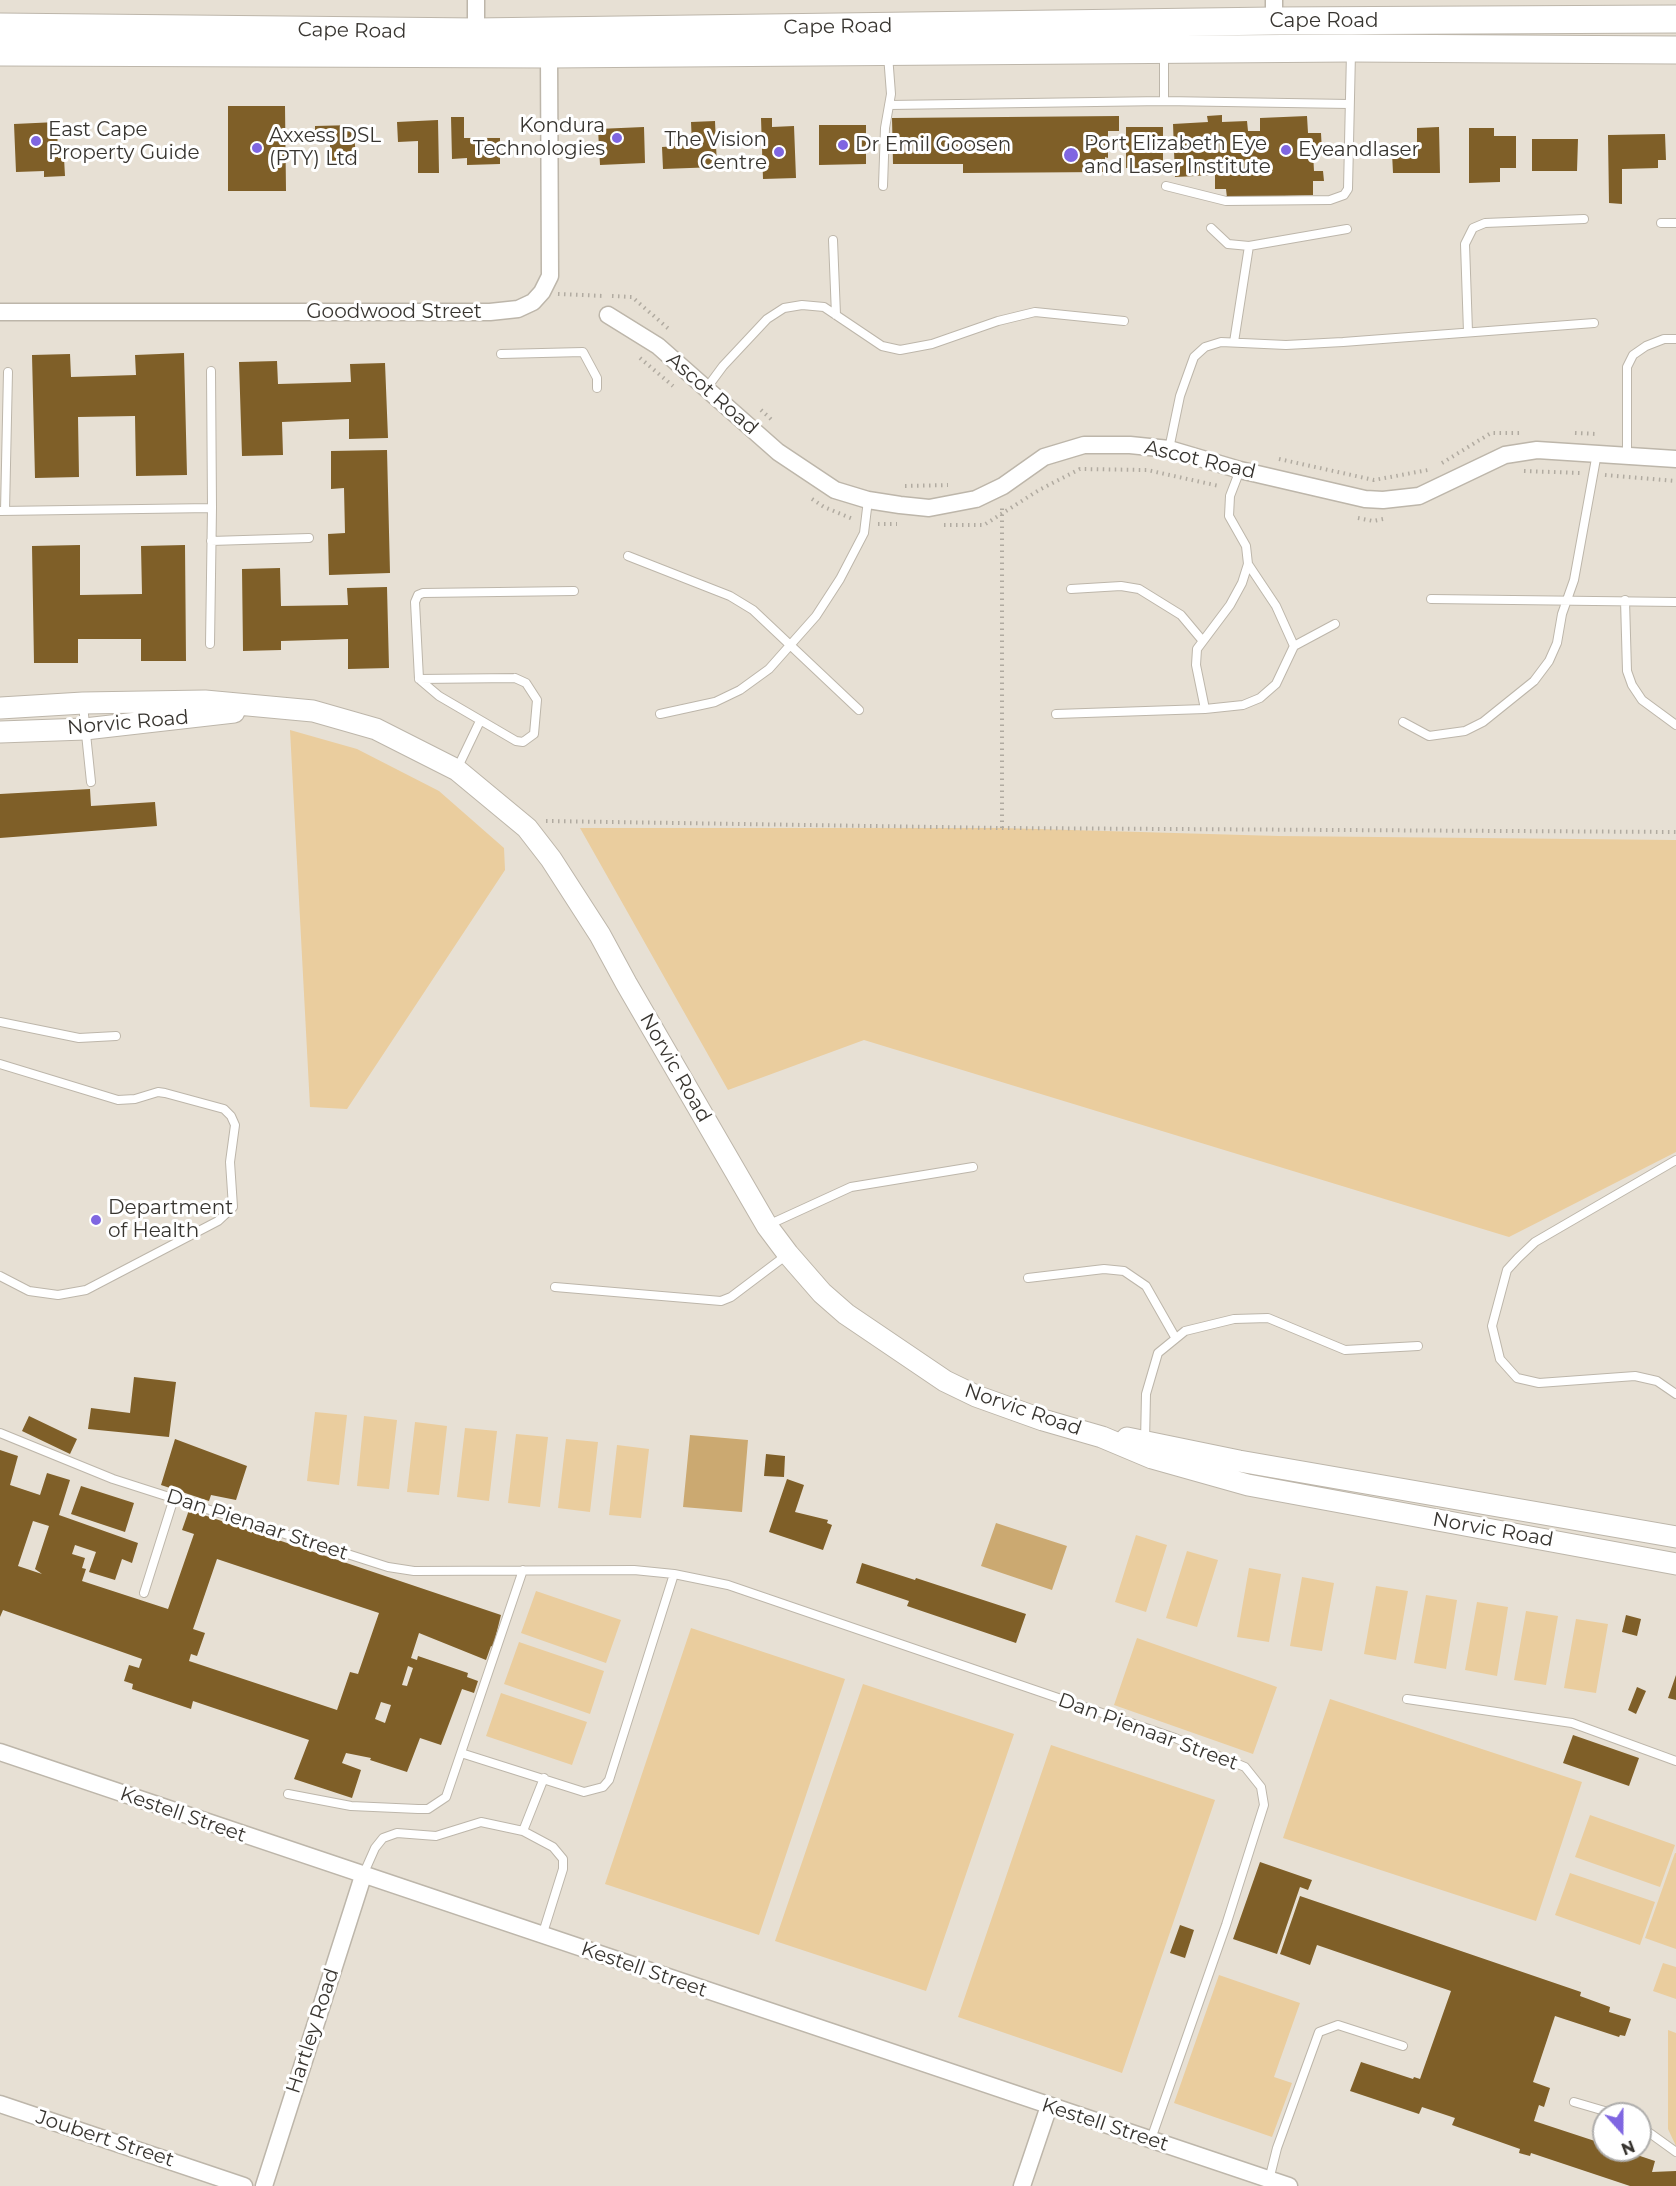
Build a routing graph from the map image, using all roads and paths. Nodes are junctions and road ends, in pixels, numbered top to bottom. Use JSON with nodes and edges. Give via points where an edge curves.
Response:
{"nodes":[{"id":1,"x":476,"y":0,"type":"edge"},
{"id":2,"x":1274,"y":11,"type":"edge"},
{"id":3,"x":1676,"y":19,"type":"edge"},
{"id":4,"x":0,"y":27,"type":"edge"},
{"id":5,"x":476,"y":32,"type":"junction"},
{"id":6,"x":1351,"y":48,"type":"junction"},
{"id":7,"x":1164,"y":49,"type":"junction"},
{"id":8,"x":1676,"y":50,"type":"edge"},
{"id":9,"x":0,"y":52,"type":"edge"},
{"id":10,"x":888,"y":52,"type":"junction"},
{"id":11,"x":549,"y":54,"type":"junction"},
{"id":12,"x":1164,"y":101,"type":"junction"},
{"id":13,"x":1349,"y":104,"type":"junction"},
{"id":14,"x":889,"y":105,"type":"junction"},
{"id":15,"x":883,"y":186,"type":"dead end"},
{"id":16,"x":1166,"y":186,"type":"dead end"},
{"id":17,"x":1584,"y":219,"type":"dead end"},
{"id":18,"x":1661,"y":223,"type":"dead end"},
{"id":19,"x":1676,"y":223,"type":"edge"},
{"id":20,"x":1211,"y":228,"type":"dead end"},
{"id":21,"x":1347,"y":229,"type":"dead end"},
{"id":22,"x":833,"y":240,"type":"dead end"},
{"id":23,"x":1249,"y":246,"type":"junction"},
{"id":24,"x":0,"y":312,"type":"edge"},
{"id":25,"x":608,"y":315,"type":"dead end"},
{"id":26,"x":836,"y":315,"type":"junction"},
{"id":27,"x":1124,"y":321,"type":"dead end"},
{"id":28,"x":1594,"y":323,"type":"dead end"},
{"id":29,"x":635,"y":332,"type":"junction"},
{"id":30,"x":1468,"y":332,"type":"junction"},
{"id":31,"x":1676,"y":339,"type":"edge"},
{"id":32,"x":1234,"y":342,"type":"junction"},
{"id":33,"x":501,"y":354,"type":"dead end"},
{"id":34,"x":211,"y":371,"type":"dead end"},
{"id":35,"x":8,"y":372,"type":"dead end"},
{"id":36,"x":597,"y":388,"type":"dead end"},
{"id":37,"x":706,"y":389,"type":"junction"},
{"id":38,"x":678,"y":390,"type":"dead end"},
{"id":39,"x":1169,"y":449,"type":"junction"},
{"id":40,"x":1597,"y":452,"type":"junction"},
{"id":41,"x":1627,"y":455,"type":"junction"},
{"id":42,"x":1676,"y":459,"type":"edge"},
{"id":43,"x":1240,"y":470,"type":"junction"},
{"id":44,"x":1517,"y":471,"type":"dead end"},
{"id":45,"x":1594,"y":474,"type":"junction"},
{"id":46,"x":1676,"y":481,"type":"edge"},
{"id":47,"x":1003,"y":486,"type":"junction"},
{"id":48,"x":1233,"y":489,"type":"junction"},
{"id":49,"x":805,"y":493,"type":"dead end"},
{"id":50,"x":868,"y":500,"type":"junction"},
{"id":51,"x":212,"y":508,"type":"junction"},
{"id":52,"x":3,"y":511,"type":"edge"},
{"id":53,"x":1002,"y":515,"type":"junction"},
{"id":54,"x":1350,"y":516,"type":"dead end"},
{"id":55,"x":1394,"y":517,"type":"dead end"},
{"id":56,"x":865,"y":524,"type":"junction"},
{"id":57,"x":900,"y":524,"type":"dead end"},
{"id":58,"x":936,"y":525,"type":"dead end"},
{"id":59,"x":309,"y":538,"type":"dead end"},
{"id":60,"x":211,"y":541,"type":"junction"},
{"id":61,"x":628,"y":556,"type":"dead end"},
{"id":62,"x":1248,"y":564,"type":"junction"},
{"id":63,"x":1071,"y":589,"type":"dead end"},
{"id":64,"x":574,"y":591,"type":"dead end"},
{"id":65,"x":1431,"y":599,"type":"dead end"},
{"id":66,"x":1567,"y":599,"type":"junction"},
{"id":67,"x":1625,"y":600,"type":"junction"},
{"id":68,"x":1676,"y":602,"type":"edge"},
{"id":69,"x":1335,"y":624,"type":"dead end"},
{"id":70,"x":1202,"y":640,"type":"junction"},
{"id":71,"x":791,"y":643,"type":"junction"},
{"id":72,"x":210,"y":644,"type":"dead end"},
{"id":73,"x":1294,"y":646,"type":"junction"},
{"id":74,"x":419,"y":679,"type":"junction"},
{"id":75,"x":83,"y":703,"type":"junction"},
{"id":76,"x":255,"y":706,"type":"junction"},
{"id":77,"x":0,"y":708,"type":"edge"},
{"id":78,"x":859,"y":710,"type":"dead end"},
{"id":79,"x":1205,"y":710,"type":"junction"},
{"id":80,"x":660,"y":714,"type":"dead end"},
{"id":81,"x":1056,"y":714,"type":"dead end"},
{"id":82,"x":480,"y":721,"type":"junction"},
{"id":83,"x":1402,"y":722,"type":"dead end"},
{"id":84,"x":1676,"y":725,"type":"edge"},
{"id":85,"x":85,"y":729,"type":"junction"},
{"id":86,"x":0,"y":732,"type":"edge"},
{"id":87,"x":457,"y":770,"type":"junction"},
{"id":88,"x":91,"y":782,"type":"dead end"},
{"id":89,"x":518,"y":821,"type":"junction"},
{"id":90,"x":1002,"y":828,"type":"junction"},
{"id":91,"x":1676,"y":832,"type":"edge"},
{"id":92,"x":0,"y":1022,"type":"edge"},
{"id":93,"x":117,"y":1036,"type":"dead end"},
{"id":94,"x":0,"y":1064,"type":"edge"},
{"id":95,"x":1676,"y":1160,"type":"edge"},
{"id":96,"x":973,"y":1167,"type":"dead end"},
{"id":97,"x":767,"y":1226,"type":"junction"},
{"id":98,"x":788,"y":1254,"type":"junction"},
{"id":99,"x":0,"y":1276,"type":"edge"},
{"id":100,"x":1028,"y":1278,"type":"dead end"},
{"id":101,"x":555,"y":1287,"type":"dead end"},
{"id":102,"x":1174,"y":1337,"type":"junction"},
{"id":103,"x":1418,"y":1346,"type":"dead end"},
{"id":104,"x":1676,"y":1394,"type":"edge"},
{"id":105,"x":0,"y":1433,"type":"edge"},
{"id":106,"x":1144,"y":1448,"type":"junction"},
{"id":107,"x":174,"y":1498,"type":"junction"},
{"id":108,"x":1676,"y":1537,"type":"edge"},
{"id":109,"x":1676,"y":1564,"type":"edge"},
{"id":110,"x":523,"y":1570,"type":"junction"},
{"id":111,"x":674,"y":1574,"type":"junction"},
{"id":112,"x":144,"y":1593,"type":"dead end"},
{"id":113,"x":1407,"y":1699,"type":"dead end"},
{"id":114,"x":0,"y":1752,"type":"edge"},
{"id":115,"x":461,"y":1753,"type":"junction"},
{"id":116,"x":1676,"y":1761,"type":"edge"},
{"id":117,"x":544,"y":1778,"type":"junction"},
{"id":118,"x":288,"y":1794,"type":"dead end"},
{"id":119,"x":523,"y":1831,"type":"junction"},
{"id":120,"x":363,"y":1876,"type":"junction"},
{"id":121,"x":542,"y":1936,"type":"junction"},
{"id":122,"x":1402,"y":2046,"type":"dead end"},
{"id":123,"x":1574,"y":2102,"type":"dead end"},
{"id":124,"x":0,"y":2104,"type":"edge"},
{"id":125,"x":1049,"y":2106,"type":"junction"},
{"id":126,"x":1592,"y":2107,"type":"edge"},
{"id":127,"x":1652,"y":2135,"type":"edge"},
{"id":128,"x":1151,"y":2139,"type":"junction"},
{"id":129,"x":1676,"y":2152,"type":"edge"},
{"id":130,"x":1269,"y":2180,"type":"junction"},
{"id":131,"x":244,"y":2186,"type":"edge"},
{"id":132,"x":264,"y":2186,"type":"edge"},
{"id":133,"x":1022,"y":2186,"type":"edge"},
{"id":134,"x":1289,"y":2186,"type":"edge"}],
"edges":[{"from":1,"to":5,"type":"street"},
{"from":2,"to":3,"type":"main road","name":"Cape Road"},
{"from":2,"to":5,"type":"main road","name":"Cape Road"},
{"from":4,"to":5,"type":"main road","name":"Cape Road"},
{"from":6,"to":7,"type":"main road","name":"Cape Road"},
{"from":6,"to":8,"type":"main road","name":"Cape Road"},
{"from":6,"to":13,"type":"lane"},
{"from":7,"to":10,"type":"main road","name":"Cape Road"},
{"from":7,"to":12,"type":"lane"},
{"from":9,"to":11,"type":"main road","name":"Cape Road"},
{"from":10,"to":11,"type":"main road","name":"Cape Road"},
{"from":10,"to":14,"type":"lane"},
{"from":11,"to":24,"type":"street","name":"Goodwood Street","via":[[550,276],[533,302],[519,309]]},
{"from":12,"to":13,"type":"lane"},
{"from":12,"to":14,"type":"lane"},
{"from":13,"to":16,"type":"lane","via":[[1348,189],[1344,195],[1330,200],[1226,201]]},
{"from":14,"to":15,"type":"lane"},
{"from":17,"to":30,"type":"lane","via":[[1485,223],[1473,228],[1465,244]]},
{"from":18,"to":19,"type":"lane"},
{"from":20,"to":23,"type":"lane","via":[[1228,244]]},
{"from":21,"to":23,"type":"lane"},
{"from":22,"to":26,"type":"lane"},
{"from":23,"to":32,"type":"lane"},
{"from":25,"to":29,"type":"street","name":"Ascot Road"},
{"from":26,"to":27,"type":"lane","via":[[882,346],[900,350],[1035,312]]},
{"from":26,"to":37,"type":"lane","via":[[824,307],[784,308],[767,319]]},
{"from":28,"to":30,"type":"lane"},
{"from":29,"to":37,"type":"street","name":"Ascot Road","via":[[658,346]]},
{"from":29,"to":38,"type":"path","via":[[633,352]]},
{"from":30,"to":32,"type":"lane","via":[[1297,344]]},
{"from":31,"to":41,"type":"lane","via":[[1646,346],[1633,355],[1627,367]]},
{"from":32,"to":39,"type":"lane","via":[[1205,347],[1194,357],[1180,396]]},
{"from":33,"to":36,"type":"lane","via":[[583,352],[597,378]]},
{"from":34,"to":51,"type":"lane"},
{"from":35,"to":52,"type":"lane"},
{"from":37,"to":50,"type":"street","name":"Ascot Road","via":[[778,452],[835,490]]},
{"from":39,"to":43,"type":"street","name":"Ascot Road"},
{"from":39,"to":47,"type":"street","name":"Ascot Road","via":[[1130,445],[1065,449],[1044,457]]},
{"from":40,"to":41,"type":"street","name":"Ascot Road"},
{"from":40,"to":43,"type":"street","name":"Ascot Road","via":[[1537,450],[1505,454],[1419,496],[1403,499],[1365,499]]},
{"from":40,"to":45,"type":"lane"},
{"from":41,"to":42,"type":"street","name":"Ascot Road"},
{"from":43,"to":48,"type":"lane"},
{"from":44,"to":45,"type":"path"},
{"from":45,"to":46,"type":"path"},
{"from":45,"to":66,"type":"lane"},
{"from":47,"to":50,"type":"street","name":"Ascot Road","via":[[976,499],[930,507]]},
{"from":47,"to":53,"type":"path"},
{"from":48,"to":53,"type":"path","via":[[1147,470],[1080,469],[1038,490]]},
{"from":48,"to":62,"type":"lane","via":[[1229,516],[1246,546]]},
{"from":49,"to":56,"type":"path","via":[[824,507]]},
{"from":50,"to":56,"type":"lane"},
{"from":51,"to":52,"type":"lane"},
{"from":51,"to":60,"type":"lane"},
{"from":53,"to":58,"type":"path","via":[[984,525]]},
{"from":53,"to":90,"type":"path"},
{"from":54,"to":55,"type":"path","via":[[1373,521]]},
{"from":56,"to":57,"type":"path"},
{"from":56,"to":71,"type":"lane","via":[[864,534],[840,579],[816,616]]},
{"from":59,"to":60,"type":"lane"},
{"from":60,"to":72,"type":"lane"},
{"from":61,"to":71,"type":"lane","via":[[730,596]]},
{"from":62,"to":70,"type":"lane","via":[[1230,605]]},
{"from":62,"to":73,"type":"lane","via":[[1276,606]]},
{"from":63,"to":70,"type":"lane","via":[[1121,585],[1139,589],[1181,615]]},
{"from":64,"to":74,"type":"lane","via":[[418,595],[415,602]]},
{"from":65,"to":66,"type":"lane"},
{"from":66,"to":67,"type":"lane"},
{"from":66,"to":83,"type":"lane","via":[[1550,661],[1534,681],[1482,722],[1465,730],[1429,736]]},
{"from":67,"to":68,"type":"lane"},
{"from":67,"to":84,"type":"lane","via":[[1627,671],[1632,685],[1642,700]]},
{"from":69,"to":73,"type":"lane"},
{"from":70,"to":79,"type":"lane","via":[[1196,665]]},
{"from":71,"to":78,"type":"lane"},
{"from":71,"to":80,"type":"lane","via":[[769,669],[740,690],[715,702]]},
{"from":73,"to":79,"type":"lane","via":[[1276,684],[1260,698],[1243,705]]},
{"from":74,"to":82,"type":"lane"},
{"from":74,"to":82,"type":"lane","via":[[515,678],[526,683],[537,700],[534,734],[523,742]]},
{"from":75,"to":76,"type":"street","name":"Norvic Road","via":[[205,701]]},
{"from":75,"to":77,"type":"street","name":"Norvic Road"},
{"from":75,"to":85,"type":"lane"},
{"from":76,"to":85,"type":"street","name":"Norvic Road","via":[[207,716]]},
{"from":76,"to":87,"type":"street","name":"Norvic Road","via":[[313,711],[376,729]]},
{"from":79,"to":81,"type":"lane"},
{"from":82,"to":87,"type":"lane"},
{"from":85,"to":86,"type":"street","name":"Norvic Road"},
{"from":85,"to":88,"type":"lane"},
{"from":87,"to":89,"type":"street","name":"Norvic Road"},
{"from":89,"to":90,"type":"path"},
{"from":89,"to":97,"type":"street","name":"Norvic Road","via":[[551,859],[600,935]]},
{"from":90,"to":91,"type":"path"},
{"from":92,"to":93,"type":"lane","via":[[79,1038]]},
{"from":94,"to":99,"type":"lane","via":[[118,1100],[165,1093],[224,1109],[235,1125],[230,1162],[233,1207],[218,1221],[86,1290],[58,1295],[29,1291]]},
{"from":95,"to":104,"type":"lane","via":[[1535,1242],[1507,1270],[1492,1326],[1500,1359],[1517,1378],[1539,1383],[1635,1376],[1657,1381]]},
{"from":96,"to":97,"type":"lane","via":[[851,1187]]},
{"from":97,"to":98,"type":"street","name":"Norvic Road"},
{"from":98,"to":101,"type":"lane","via":[[721,1301]]},
{"from":98,"to":106,"type":"street","name":"Norvic Road","via":[[846,1314],[945,1382],[1043,1420]]},
{"from":100,"to":102,"type":"lane","via":[[1104,1269],[1124,1271],[1146,1286]]},
{"from":102,"to":103,"type":"lane","via":[[1209,1323],[1268,1318],[1345,1350]]},
{"from":102,"to":106,"type":"lane","via":[[1158,1353],[1151,1374]]},
{"from":105,"to":107,"type":"lane","name":"Dan Pienaar Street","via":[[113,1479]]},
{"from":106,"to":108,"type":"street","name":"Norvic Road"},
{"from":106,"to":109,"type":"street","name":"Norvic Road","via":[[1248,1485]]},
{"from":107,"to":110,"type":"lane","name":"Dan Pienaar Street","via":[[388,1567],[414,1571]]},
{"from":107,"to":112,"type":"lane"},
{"from":110,"to":111,"type":"lane","name":"Dan Pienaar Street"},
{"from":110,"to":115,"type":"lane"},
{"from":111,"to":117,"type":"lane","via":[[609,1780],[595,1791],[584,1792]]},
{"from":111,"to":128,"type":"lane","name":"Dan Pienaar Street","via":[[728,1585],[1164,1735],[1237,1762],[1255,1777],[1264,1805]]},
{"from":113,"to":116,"type":"lane","via":[[1572,1723]]},
{"from":114,"to":120,"type":"street","name":"Kestell Street"},
{"from":115,"to":117,"type":"lane"},
{"from":115,"to":118,"type":"lane","via":[[446,1797],[428,1809],[351,1806]]},
{"from":117,"to":119,"type":"lane"},
{"from":119,"to":120,"type":"lane","via":[[481,1822],[435,1836],[397,1833],[375,1848]]},
{"from":119,"to":121,"type":"lane","via":[[553,1846],[563,1859]]},
{"from":120,"to":121,"type":"street","name":"Kestell Street"},
{"from":120,"to":132,"type":"street","name":"Hartley Road"},
{"from":121,"to":125,"type":"street","name":"Kestell Street"},
{"from":122,"to":130,"type":"lane","via":[[1338,2025],[1319,2032]]},
{"from":123,"to":126,"type":"lane"},
{"from":124,"to":131,"type":"street","name":"Joubert Street"},
{"from":125,"to":128,"type":"street","name":"Kestell Street"},
{"from":125,"to":133,"type":"street"},
{"from":127,"to":129,"type":"lane"},
{"from":128,"to":130,"type":"street","name":"Kestell Street"},
{"from":130,"to":134,"type":"street","name":"Kestell Street"}]}
